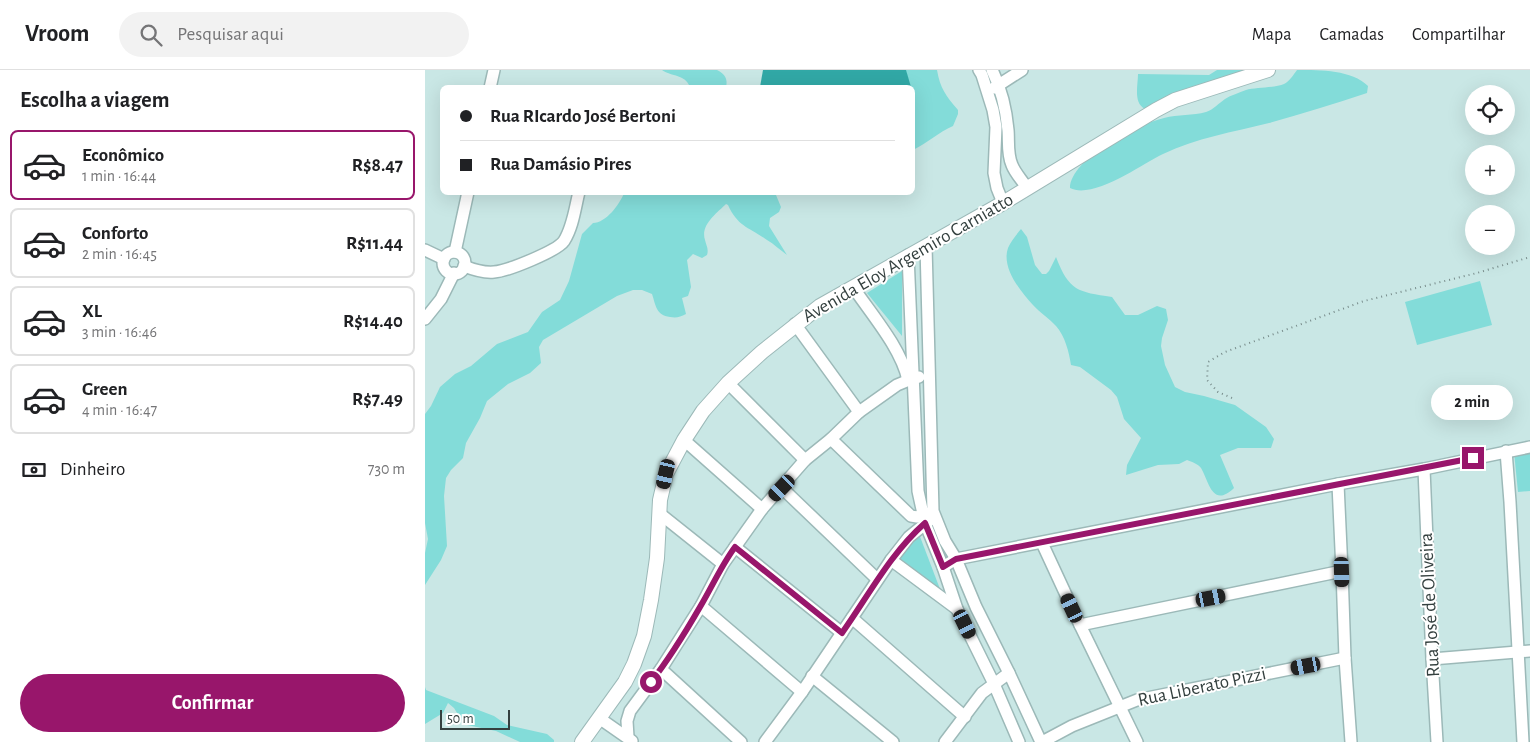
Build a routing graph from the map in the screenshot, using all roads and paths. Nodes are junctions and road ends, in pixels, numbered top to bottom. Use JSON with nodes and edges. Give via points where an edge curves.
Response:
{"nodes":[{"id":1,"x":494,"y":70,"type":"edge"},
{"id":2,"x":979,"y":70,"type":"edge"},
{"id":3,"x":992,"y":70,"type":"edge"},
{"id":4,"x":1022,"y":70,"type":"edge"},
{"id":5,"x":1268,"y":70,"type":"edge"},
{"id":6,"x":491,"y":85,"type":"edge"},
{"id":7,"x":1000,"y":85,"type":"junction"},
{"id":8,"x":987,"y":92,"type":"junction"},
{"id":9,"x":1027,"y":188,"type":"junction"},
{"id":10,"x":467,"y":195,"type":"edge"},
{"id":11,"x":578,"y":195,"type":"edge"},
{"id":12,"x":1003,"y":203,"type":"junction"},
{"id":13,"x":926,"y":246,"type":"junction"},
{"id":14,"x":425,"y":250,"type":"edge"},
{"id":15,"x":455,"y":252,"type":"junction"},
{"id":16,"x":908,"y":255,"type":"junction"},
{"id":17,"x":1530,"y":257,"type":"edge"},
{"id":18,"x":444,"y":259,"type":"junction"},
{"id":19,"x":464,"y":266,"type":"junction"},
{"id":20,"x":454,"y":273,"type":"junction"},
{"id":21,"x":853,"y":287,"type":"junction"},
{"id":22,"x":425,"y":319,"type":"edge"},
{"id":23,"x":795,"y":324,"type":"junction"},
{"id":24,"x":929,"y":375,"type":"junction"},
{"id":25,"x":911,"y":379,"type":"junction"},
{"id":26,"x":728,"y":383,"type":"junction"},
{"id":27,"x":1232,"y":398,"type":"dead end"},
{"id":28,"x":859,"y":412,"type":"junction"},
{"id":29,"x":831,"y":438,"type":"junction"},
{"id":30,"x":684,"y":440,"type":"junction"},
{"id":31,"x":1530,"y":447,"type":"edge"},
{"id":32,"x":1506,"y":451,"type":"junction"},
{"id":33,"x":805,"y":460,"type":"junction"},
{"id":34,"x":1424,"y":469,"type":"junction"},
{"id":35,"x":1338,"y":484,"type":"junction"},
{"id":36,"x":782,"y":488,"type":"junction"},
{"id":37,"x":763,"y":508,"type":"junction"},
{"id":38,"x":659,"y":513,"type":"junction"},
{"id":39,"x":929,"y":517,"type":"junction"},
{"id":40,"x":1042,"y":543,"type":"junction"},
{"id":41,"x":735,"y":547,"type":"junction"},
{"id":42,"x":956,"y":559,"type":"junction"},
{"id":43,"x":891,"y":560,"type":"junction"},
{"id":44,"x":723,"y":564,"type":"junction"},
{"id":45,"x":943,"y":567,"type":"junction"},
{"id":46,"x":1342,"y":572,"type":"junction"},
{"id":47,"x":877,"y":579,"type":"junction"},
{"id":48,"x":701,"y":606,"type":"junction"},
{"id":49,"x":957,"y":609,"type":"junction"},
{"id":50,"x":852,"y":618,"type":"junction"},
{"id":51,"x":1079,"y":624,"type":"junction"},
{"id":52,"x":842,"y":633,"type":"junction"},
{"id":53,"x":1524,"y":651,"type":"edge"},
{"id":54,"x":1345,"y":658,"type":"junction"},
{"id":55,"x":1432,"y":659,"type":"junction"},
{"id":56,"x":661,"y":669,"type":"junction"},
{"id":57,"x":1009,"y":673,"type":"junction"},
{"id":58,"x":812,"y":676,"type":"junction"},
{"id":59,"x":994,"y":684,"type":"junction"},
{"id":60,"x":802,"y":692,"type":"junction"},
{"id":61,"x":1119,"y":706,"type":"junction"},
{"id":62,"x":965,"y":716,"type":"junction"},
{"id":63,"x":599,"y":718,"type":"junction"},
{"id":64,"x":630,"y":740,"type":"edge"},
{"id":65,"x":772,"y":740,"type":"edge"},
{"id":66,"x":582,"y":742,"type":"edge"},
{"id":67,"x":741,"y":742,"type":"edge"},
{"id":68,"x":893,"y":742,"type":"edge"},
{"id":69,"x":945,"y":742,"type":"edge"},
{"id":70,"x":1019,"y":742,"type":"edge"},
{"id":71,"x":1041,"y":742,"type":"edge"},
{"id":72,"x":1137,"y":742,"type":"edge"},
{"id":73,"x":1351,"y":742,"type":"edge"},
{"id":74,"x":1437,"y":742,"type":"edge"},
{"id":75,"x":1523,"y":742,"type":"edge"}],
"edges":[{"from":1,"to":6,"type":"street"},
{"from":2,"to":8,"type":"street"},
{"from":3,"to":7,"type":"street"},
{"from":4,"to":7,"type":"street"},
{"from":5,"to":9,"type":"street","name":"Avenida Eloy Argemiro Carniatto","via":[[1175,100]]},
{"from":7,"to":8,"type":"street"},
{"from":7,"to":9,"type":"street","via":[[1007,111],[1008,151],[1012,165]]},
{"from":8,"to":12,"type":"street","via":[[996,127],[994,173]]},
{"from":9,"to":12,"type":"street","name":"Avenida Eloy Argemiro Carniatto"},
{"from":10,"to":15,"type":"street"},
{"from":11,"to":19,"type":"street","via":[[570,231],[563,243],[548,253],[495,272],[481,272]]},
{"from":12,"to":13,"type":"street","name":"Avenida Eloy Argemiro Carniatto"},
{"from":13,"to":16,"type":"street","name":"Avenida Eloy Argemiro Carniatto"},
{"from":13,"to":24,"type":"street"},
{"from":14,"to":18,"type":"street"},
{"from":15,"to":18,"type":"street"},
{"from":15,"to":19,"type":"street","via":[[464,258]]},
{"from":16,"to":21,"type":"street","name":"Avenida Eloy Argemiro Carniatto"},
{"from":16,"to":25,"type":"street"},
{"from":17,"to":27,"type":"path","via":[[1364,301],[1225,352],[1208,362],[1207,380],[1218,392]]},
{"from":18,"to":20,"type":"street","via":[[445,269]]},
{"from":19,"to":20,"type":"street"},
{"from":20,"to":22,"type":"street","via":[[441,299]]},
{"from":21,"to":23,"type":"street","name":"Avenida Eloy Argemiro Carniatto"},
{"from":21,"to":25,"type":"street","via":[[896,349]]},
{"from":23,"to":26,"type":"street","name":"Avenida Eloy Argemiro Carniatto"},
{"from":23,"to":28,"type":"street"},
{"from":24,"to":25,"type":"street"},
{"from":24,"to":39,"type":"street"},
{"from":25,"to":28,"type":"street"},
{"from":25,"to":39,"type":"street","via":[[917,490]]},
{"from":26,"to":30,"type":"street","name":"Avenida Eloy Argemiro Carniatto","via":[[703,411]]},
{"from":26,"to":33,"type":"street"},
{"from":28,"to":29,"type":"street"},
{"from":29,"to":33,"type":"street"},
{"from":29,"to":39,"type":"street","via":[[911,516]]},
{"from":30,"to":37,"type":"street"},
{"from":30,"to":38,"type":"street","name":"Avenida Eloy Argemiro Carniatto","via":[[666,474]]},
{"from":31,"to":32,"type":"street"},
{"from":32,"to":34,"type":"street"},
{"from":32,"to":53,"type":"street"},
{"from":33,"to":36,"type":"street"},
{"from":34,"to":35,"type":"street"},
{"from":34,"to":55,"type":"street","name":"Rua José de Oliveira"},
{"from":35,"to":40,"type":"street"},
{"from":35,"to":46,"type":"street"},
{"from":36,"to":37,"type":"street"},
{"from":36,"to":47,"type":"street"},
{"from":37,"to":41,"type":"street"},
{"from":38,"to":44,"type":"street"},
{"from":38,"to":63,"type":"street","name":"Avenida Eloy Argemiro Carniatto","via":[[657,558],[644,636],[625,682]]},
{"from":39,"to":42,"type":"street"},
{"from":39,"to":43,"type":"street"},
{"from":39,"to":45,"type":"street"},
{"from":40,"to":42,"type":"street"},
{"from":40,"to":51,"type":"street"},
{"from":41,"to":44,"type":"street"},
{"from":41,"to":52,"type":"street"},
{"from":42,"to":45,"type":"street"},
{"from":42,"to":57,"type":"street"},
{"from":43,"to":47,"type":"street"},
{"from":43,"to":49,"type":"street"},
{"from":44,"to":48,"type":"street"},
{"from":45,"to":49,"type":"street"},
{"from":46,"to":51,"type":"street"},
{"from":46,"to":54,"type":"street"},
{"from":47,"to":50,"type":"street"},
{"from":48,"to":56,"type":"street"},
{"from":48,"to":60,"type":"street"},
{"from":49,"to":59,"type":"street"},
{"from":50,"to":52,"type":"street"},
{"from":50,"to":62,"type":"street"},
{"from":51,"to":61,"type":"street"},
{"from":52,"to":58,"type":"street"},
{"from":53,"to":55,"type":"street"},
{"from":53,"to":75,"type":"street"},
{"from":54,"to":61,"type":"street","name":"Rua Liberato Pizzi","via":[[1152,696]]},
{"from":54,"to":73,"type":"street"},
{"from":55,"to":74,"type":"street","name":"Rua José de Oliveira"},
{"from":56,"to":64,"type":"street","via":[[630,711],[627,721]]},
{"from":56,"to":67,"type":"street"},
{"from":57,"to":59,"type":"street"},
{"from":57,"to":71,"type":"street"},
{"from":58,"to":60,"type":"street"},
{"from":58,"to":68,"type":"street"},
{"from":59,"to":62,"type":"street","via":[[982,693]]},
{"from":59,"to":70,"type":"street"},
{"from":60,"to":65,"type":"street"},
{"from":61,"to":71,"type":"street","name":"Rua Liberato Pizzi"},
{"from":61,"to":72,"type":"street"},
{"from":62,"to":69,"type":"street"},
{"from":63,"to":64,"type":"street"},
{"from":63,"to":66,"type":"street","name":"Avenida Eloy Argemiro Carniatto"}]}
